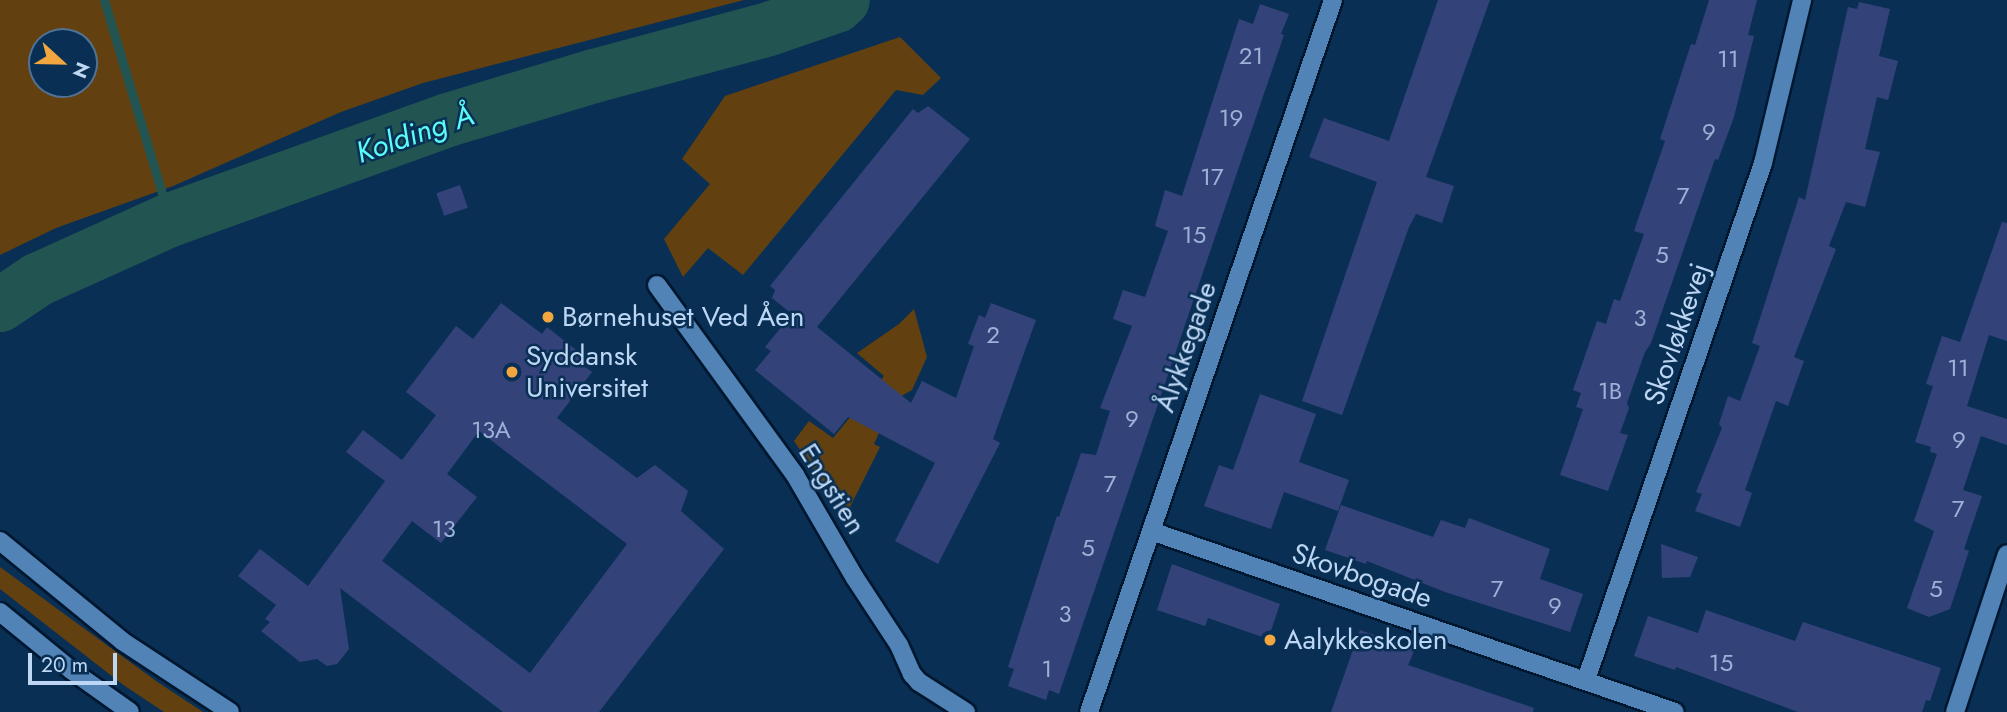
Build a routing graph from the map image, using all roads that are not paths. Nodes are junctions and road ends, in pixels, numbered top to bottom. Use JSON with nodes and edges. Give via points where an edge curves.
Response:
{"nodes":[{"id":1,"x":1333,"y":0,"type":"edge"},
{"id":2,"x":1802,"y":0,"type":"edge"},
{"id":3,"x":657,"y":285,"type":"dead end"},
{"id":4,"x":1151,"y":531,"type":"junction"},
{"id":5,"x":0,"y":541,"type":"edge"},
{"id":6,"x":2007,"y":554,"type":"edge"},
{"id":7,"x":0,"y":612,"type":"edge"},
{"id":8,"x":1586,"y":680,"type":"junction"},
{"id":9,"x":130,"y":712,"type":"edge"},
{"id":10,"x":230,"y":712,"type":"edge"},
{"id":11,"x":967,"y":712,"type":"edge"},
{"id":12,"x":1089,"y":712,"type":"edge"},
{"id":13,"x":1675,"y":712,"type":"edge"},
{"id":14,"x":1955,"y":712,"type":"edge"}],
"edges":[{"from":1,"to":4,"type":"street","name":"Ålykkegade"},
{"from":2,"to":8,"type":"street","name":"Skovløkkevej","via":[[1763,163]]},
{"from":3,"to":11,"type":"street","name":"Engstien","via":[[795,475],[912,674]]},
{"from":4,"to":8,"type":"street","name":"Skovbogade"},
{"from":4,"to":12,"type":"street","name":"Ålykkegade"},
{"from":5,"to":10,"type":"street","via":[[122,641]]},
{"from":6,"to":14,"type":"street"},
{"from":7,"to":9,"type":"street"},
{"from":8,"to":13,"type":"street","name":"Skovbogade"}]}
